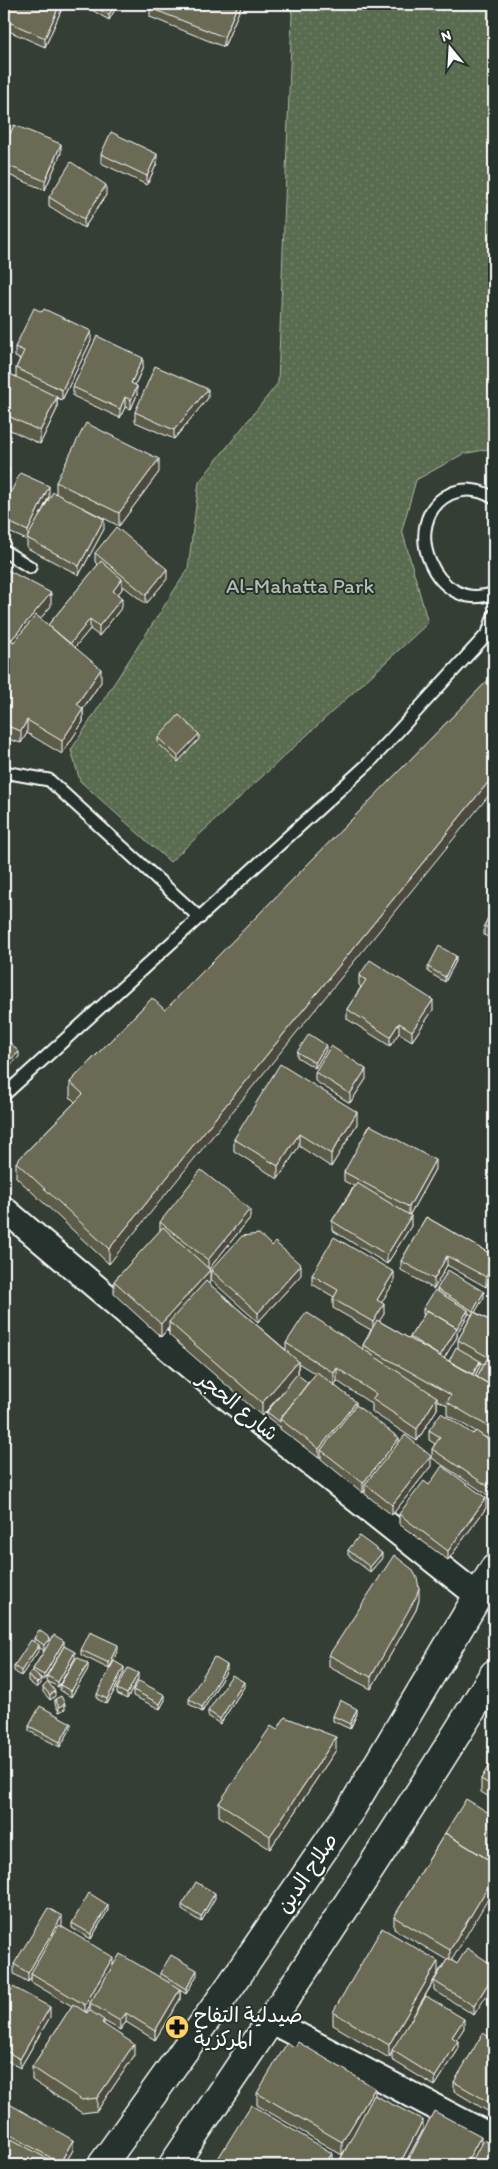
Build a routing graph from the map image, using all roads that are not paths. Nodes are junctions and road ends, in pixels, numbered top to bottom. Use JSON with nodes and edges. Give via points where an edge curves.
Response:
{"nodes":[{"id":1,"x":494,"y":498,"type":"edge"},
{"id":2,"x":4,"y":551,"type":"edge"},
{"id":3,"x":30,"y":567,"type":"dead end"},
{"id":4,"x":494,"y":593,"type":"edge"},
{"id":5,"x":494,"y":615,"type":"edge"},
{"id":6,"x":4,"y":772,"type":"edge"},
{"id":7,"x":200,"y":918,"type":"junction"},
{"id":8,"x":4,"y":1095,"type":"edge"},
{"id":9,"x":4,"y":1209,"type":"edge"},
{"id":10,"x":494,"y":1569,"type":"edge"},
{"id":11,"x":478,"y":1596,"type":"junction"},
{"id":12,"x":494,"y":1674,"type":"edge"},
{"id":13,"x":271,"y":2021,"type":"junction"},
{"id":14,"x":494,"y":2138,"type":"edge"},
{"id":15,"x":102,"y":2165,"type":"edge"},
{"id":16,"x":173,"y":2165,"type":"edge"}],
"edges":[{"from":1,"to":4,"type":"lane","via":[[472,490],[448,495],[431,513],[425,539],[428,558],[449,588],[473,597]]},
{"from":2,"to":3,"type":"lane"},
{"from":5,"to":7,"type":"lane","via":[[488,634],[368,764]]},
{"from":6,"to":7,"type":"lane","via":[[49,780]]},
{"from":7,"to":8,"type":"lane"},
{"from":9,"to":11,"type":"street","name":"شارع الحجر","via":[[214,1387]]},
{"from":10,"to":11,"type":"highway","name":"صلاح الدين"},
{"from":11,"to":15,"type":"highway","name":"صلاح الدين","via":[[351,1808],[231,1986]]},
{"from":12,"to":13,"type":"highway"},
{"from":13,"to":14,"type":"street"},
{"from":13,"to":16,"type":"highway"}]}
